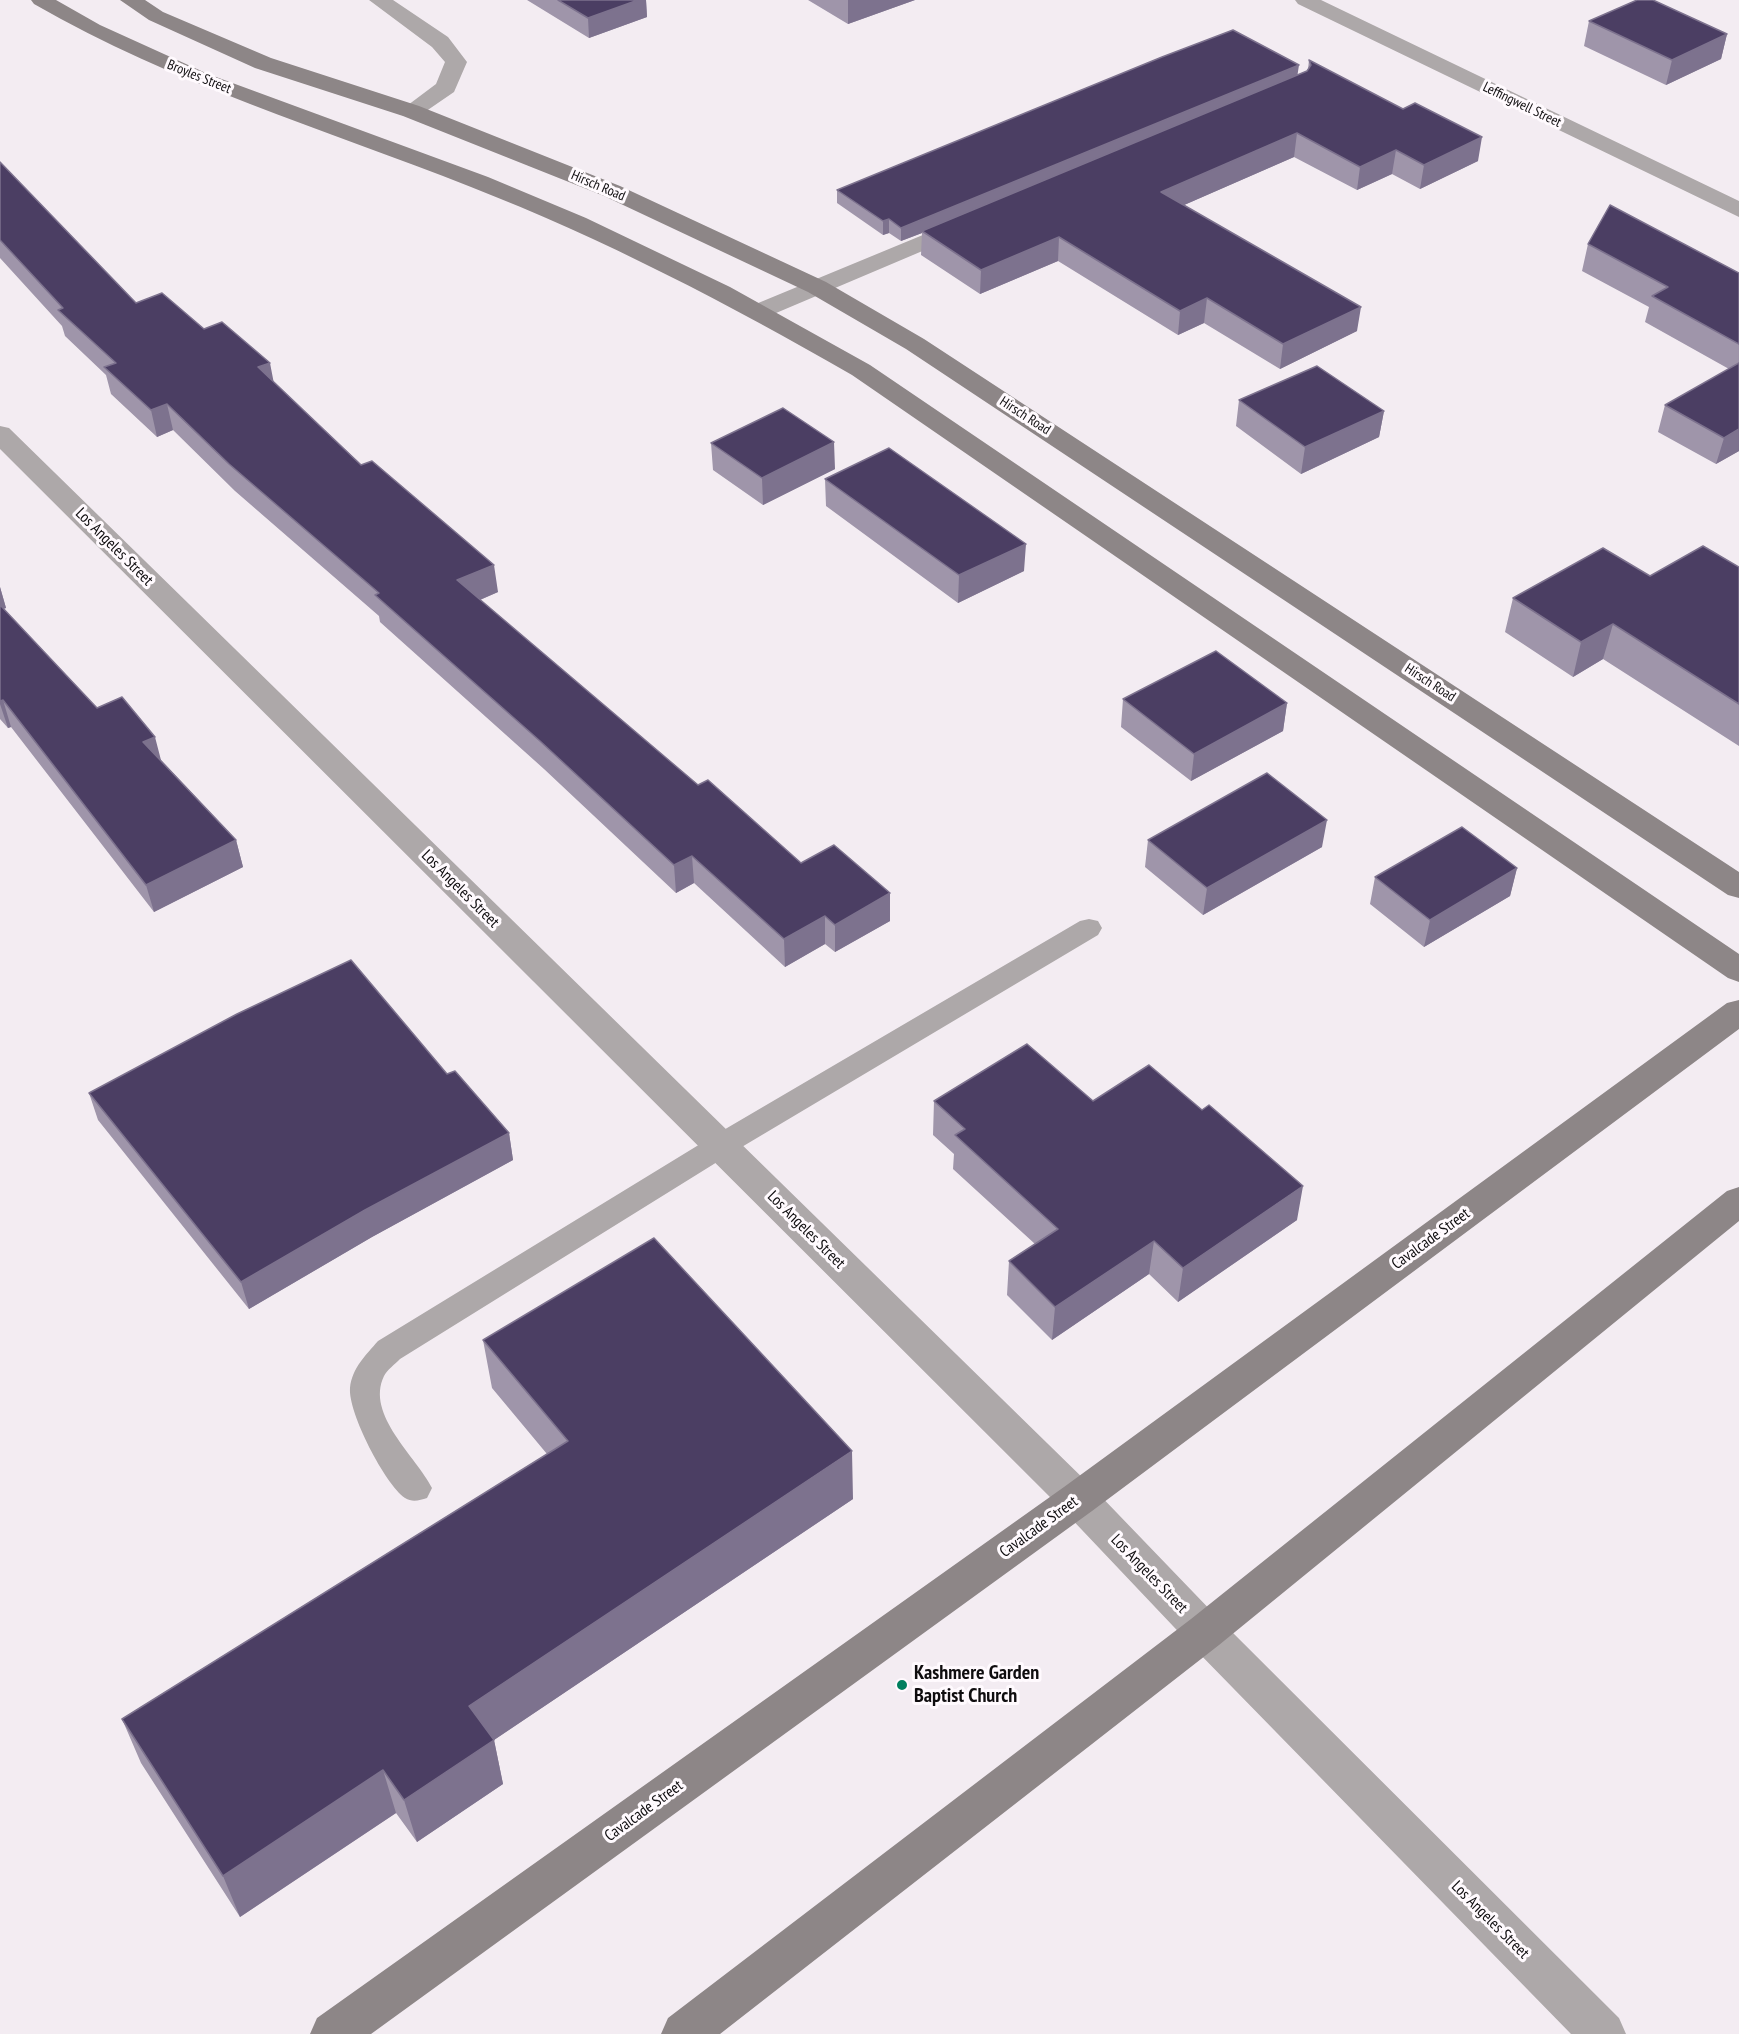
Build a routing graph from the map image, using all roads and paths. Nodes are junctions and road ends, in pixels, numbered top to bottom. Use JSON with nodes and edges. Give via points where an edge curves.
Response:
{"nodes":[{"id":1,"x":41,"y":0,"type":"edge"},
{"id":2,"x":130,"y":0,"type":"edge"},
{"id":3,"x":379,"y":0,"type":"edge"},
{"id":4,"x":1305,"y":0,"type":"edge"},
{"id":5,"x":411,"y":111,"type":"junction"},
{"id":6,"x":1739,"y":210,"type":"edge"},
{"id":7,"x":980,"y":219,"type":"edge"},
{"id":8,"x":817,"y":287,"type":"junction"},
{"id":9,"x":760,"y":311,"type":"junction"},
{"id":10,"x":0,"y":434,"type":"edge"},
{"id":11,"x":1739,"y":887,"type":"edge"},
{"id":12,"x":1089,"y":928,"type":"dead end"},
{"id":13,"x":1739,"y":970,"type":"edge"},
{"id":14,"x":1739,"y":1012,"type":"edge"},
{"id":15,"x":720,"y":1146,"type":"junction"},
{"id":16,"x":1739,"y":1201,"type":"edge"},
{"id":17,"x":416,"y":1488,"type":"dead end"},
{"id":18,"x":1078,"y":1499,"type":"junction"},
{"id":19,"x":1205,"y":1632,"type":"junction"},
{"id":20,"x":333,"y":2034,"type":"edge"},
{"id":21,"x":684,"y":2034,"type":"edge"},
{"id":22,"x":1603,"y":2034,"type":"edge"}],
"edges":[{"from":1,"to":9,"type":"main road","name":"Broyles Street","via":[[108,36],[219,86],[482,182]]},
{"from":2,"to":5,"type":"main road","via":[[156,16],[263,63]]},
{"from":3,"to":5,"type":"street","via":[[440,42],[456,62],[446,87]]},
{"from":4,"to":6,"type":"street","name":"Leffingwell Street"},
{"from":5,"to":8,"type":"main road","name":"Hirsch Road","via":[[612,192]]},
{"from":7,"to":8,"type":"street"},
{"from":8,"to":9,"type":"street"},
{"from":8,"to":11,"type":"main road","name":"Hirsch Road","via":[[915,344]]},
{"from":9,"to":13,"type":"main road","via":[[861,370]]},
{"from":10,"to":15,"type":"street","name":"Los Angeles Street"},
{"from":12,"to":15,"type":"lane"},
{"from":14,"to":18,"type":"main road","name":"Cavalcade Street"},
{"from":15,"to":17,"type":"lane","via":[[389,1350],[370,1372],[366,1399],[381,1442]]},
{"from":15,"to":18,"type":"street","name":"Los Angeles Street"},
{"from":16,"to":19,"type":"main road"},
{"from":18,"to":19,"type":"street","name":"Los Angeles Street"},
{"from":18,"to":20,"type":"main road","name":"Cavalcade Street"},
{"from":19,"to":21,"type":"main road"},
{"from":19,"to":22,"type":"street","name":"Los Angeles Street"}]}
